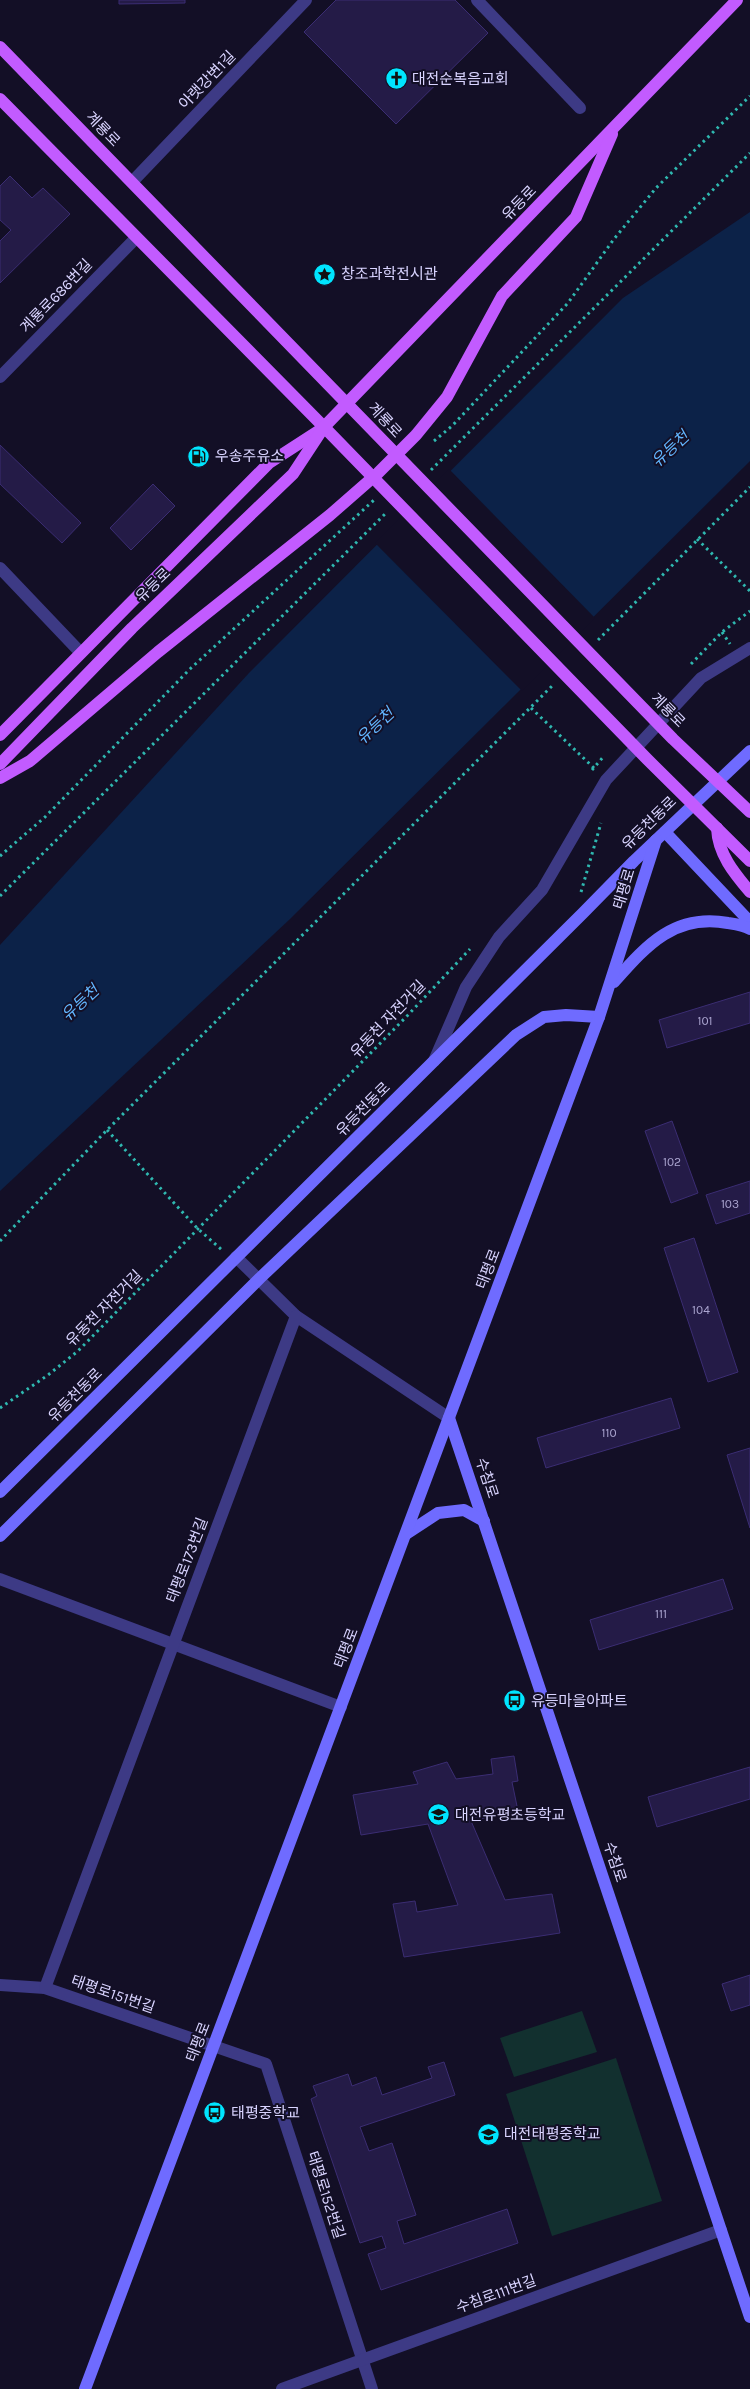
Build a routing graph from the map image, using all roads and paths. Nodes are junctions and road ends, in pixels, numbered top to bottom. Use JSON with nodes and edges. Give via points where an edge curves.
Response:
{"nodes":[{"id":1,"x":306,"y":0,"type":"edge"},
{"id":2,"x":478,"y":0,"type":"edge"},
{"id":3,"x":737,"y":0,"type":"edge"},
{"id":4,"x":0,"y":47,"type":"edge"},
{"id":5,"x":0,"y":99,"type":"edge"},
{"id":6,"x":580,"y":108,"type":"dead end"},
{"id":7,"x":615,"y":126,"type":"junction"},
{"id":8,"x":750,"y":153,"type":"edge"},
{"id":9,"x":132,"y":182,"type":"junction"},
{"id":10,"x":136,"y":238,"type":"junction"},
{"id":11,"x":0,"y":377,"type":"edge"},
{"id":12,"x":348,"y":404,"type":"junction"},
{"id":13,"x":324,"y":428,"type":"junction"},
{"id":14,"x":430,"y":471,"type":"dead end"},
{"id":15,"x":750,"y":487,"type":"edge"},
{"id":16,"x":388,"y":512,"type":"dead end"},
{"id":17,"x":697,"y":539,"type":"junction"},
{"id":18,"x":0,"y":568,"type":"edge"},
{"id":19,"x":750,"y":590,"type":"edge"},
{"id":20,"x":750,"y":611,"type":"edge"},
{"id":21,"x":594,"y":644,"type":"dead end"},
{"id":22,"x":750,"y":648,"type":"edge"},
{"id":23,"x":80,"y":652,"type":"junction"},
{"id":24,"x":688,"y":667,"type":"dead end"},
{"id":25,"x":559,"y":680,"type":"dead end"},
{"id":26,"x":531,"y":708,"type":"junction"},
{"id":27,"x":0,"y":735,"type":"edge"},
{"id":28,"x":606,"y":754,"type":"dead end"},
{"id":29,"x":748,"y":756,"type":"edge"},
{"id":30,"x":0,"y":764,"type":"edge"},
{"id":31,"x":593,"y":768,"type":"junction"},
{"id":32,"x":589,"y":776,"type":"dead end"},
{"id":33,"x":0,"y":778,"type":"edge"},
{"id":34,"x":606,"y":780,"type":"junction"},
{"id":35,"x":718,"y":780,"type":"junction"},
{"id":36,"x":692,"y":804,"type":"junction"},
{"id":37,"x":748,"y":808,"type":"edge"},
{"id":38,"x":601,"y":820,"type":"dead end"},
{"id":39,"x":717,"y":828,"type":"junction"},
{"id":40,"x":660,"y":836,"type":"junction"},
{"id":41,"x":750,"y":861,"type":"edge"},
{"id":42,"x":750,"y":892,"type":"edge"},
{"id":43,"x":0,"y":896,"type":"edge"},
{"id":44,"x":584,"y":913,"type":"junction"},
{"id":45,"x":750,"y":922,"type":"edge"},
{"id":46,"x":750,"y":928,"type":"edge"},
{"id":47,"x":473,"y":946,"type":"dead end"},
{"id":48,"x":610,"y":986,"type":"junction"},
{"id":49,"x":599,"y":1017,"type":"junction"},
{"id":50,"x":434,"y":1061,"type":"junction"},
{"id":51,"x":108,"y":1130,"type":"junction"},
{"id":52,"x":197,"y":1228,"type":"junction"},
{"id":53,"x":0,"y":1241,"type":"edge"},
{"id":54,"x":219,"y":1249,"type":"dead end"},
{"id":55,"x":236,"y":1257,"type":"junction"},
{"id":56,"x":260,"y":1278,"type":"junction"},
{"id":57,"x":296,"y":1316,"type":"junction"},
{"id":58,"x":0,"y":1408,"type":"edge"},
{"id":59,"x":449,"y":1418,"type":"junction"},
{"id":60,"x":0,"y":1492,"type":"edge"},
{"id":61,"x":484,"y":1521,"type":"junction"},
{"id":62,"x":406,"y":1534,"type":"junction"},
{"id":63,"x":0,"y":1536,"type":"edge"},
{"id":64,"x":0,"y":1579,"type":"edge"},
{"id":65,"x":173,"y":1643,"type":"junction"},
{"id":66,"x":341,"y":1706,"type":"junction"},
{"id":67,"x":0,"y":1985,"type":"edge"},
{"id":68,"x":46,"y":1988,"type":"junction"},
{"id":69,"x":213,"y":2047,"type":"junction"},
{"id":70,"x":721,"y":2230,"type":"junction"},
{"id":71,"x":750,"y":2317,"type":"edge"},
{"id":72,"x":362,"y":2360,"type":"junction"},
{"id":73,"x":85,"y":2389,"type":"edge"},
{"id":74,"x":282,"y":2389,"type":"edge"},
{"id":75,"x":372,"y":2389,"type":"edge"}],
"edges":[{"from":1,"to":9,"type":"street","name":"아랫강변1길"},
{"from":2,"to":6,"type":"street"},
{"from":3,"to":7,"type":"main road","name":"유등로"},
{"from":4,"to":9,"type":"main road","name":"계룡로"},
{"from":5,"to":10,"type":"main road"},
{"from":7,"to":12,"type":"main road","name":"유등로"},
{"from":7,"to":33,"type":"main road","via":[[576,217],[502,296],[448,397],[416,435],[330,515],[158,652],[30,761]]},
{"from":8,"to":14,"type":"path"},
{"from":9,"to":12,"type":"main road","name":"계룡로"},
{"from":10,"to":11,"type":"street","name":"계룡로686번길"},
{"from":10,"to":13,"type":"main road"},
{"from":12,"to":13,"type":"main road","name":"유등로"},
{"from":12,"to":35,"type":"main road","name":"계룡로","via":[[673,739]]},
{"from":13,"to":23,"type":"main road","name":"유등로","via":[[269,462]]},
{"from":13,"to":30,"type":"main road","name":"유등로","via":[[293,474],[132,628]]},
{"from":13,"to":36,"type":"main road"},
{"from":15,"to":17,"type":"path"},
{"from":16,"to":43,"type":"path"},
{"from":17,"to":19,"type":"path"},
{"from":17,"to":21,"type":"path"},
{"from":18,"to":23,"type":"street"},
{"from":20,"to":24,"type":"path","via":[[722,632]]},
{"from":22,"to":34,"type":"street","via":[[701,678]]},
{"from":23,"to":27,"type":"main road","name":"유등로"},
{"from":25,"to":26,"type":"path"},
{"from":26,"to":31,"type":"path"},
{"from":26,"to":51,"type":"path"},
{"from":28,"to":31,"type":"path"},
{"from":29,"to":35,"type":"main road","name":"유등천동로"},
{"from":31,"to":32,"type":"path"},
{"from":31,"to":34,"type":"path"},
{"from":34,"to":50,"type":"street","via":[[542,890],[499,937],[466,987]]},
{"from":35,"to":36,"type":"main road","name":"유등천동로"},
{"from":35,"to":37,"type":"main road","name":"계룡로"},
{"from":36,"to":39,"type":"main road"},
{"from":36,"to":40,"type":"main road","name":"유등천동로"},
{"from":38,"to":44,"type":"path","via":[[580,895]]},
{"from":39,"to":41,"type":"main road"},
{"from":39,"to":42,"type":"main road","via":[[718,843],[732,871]]},
{"from":40,"to":44,"type":"main road","name":"유등천동로"},
{"from":40,"to":45,"type":"main road"},
{"from":40,"to":48,"type":"main road","name":"태평로"},
{"from":44,"to":50,"type":"main road","name":"유등천동로"},
{"from":46,"to":48,"type":"main road","via":[[712,920],[688,922],[645,948]]},
{"from":47,"to":52,"type":"path","name":"유동천 자전거길"},
{"from":48,"to":49,"type":"main road","name":"태평로"},
{"from":49,"to":56,"type":"main road","via":[[544,1017],[516,1035]]},
{"from":49,"to":59,"type":"main road","name":"태평로"},
{"from":50,"to":55,"type":"main road","name":"유등천동로"},
{"from":51,"to":52,"type":"path"},
{"from":51,"to":53,"type":"path"},
{"from":52,"to":54,"type":"path"},
{"from":52,"to":58,"type":"path","name":"유동천 자전거길","via":[[78,1351]]},
{"from":55,"to":56,"type":"street"},
{"from":55,"to":60,"type":"main road","name":"유등천동로"},
{"from":56,"to":57,"type":"street"},
{"from":56,"to":63,"type":"main road"},
{"from":57,"to":59,"type":"street"},
{"from":57,"to":65,"type":"street","name":"태평로173번길"},
{"from":59,"to":61,"type":"main road","name":"수침로"},
{"from":59,"to":62,"type":"main road","name":"태평로"},
{"from":61,"to":62,"type":"main road","via":[[464,1510],[438,1513]]},
{"from":61,"to":70,"type":"main road","name":"수침로"},
{"from":62,"to":66,"type":"main road","name":"태평로"},
{"from":64,"to":65,"type":"street"},
{"from":65,"to":66,"type":"street"},
{"from":65,"to":68,"type":"street","name":"태평로173번길"},
{"from":66,"to":69,"type":"main road","name":"태평로"},
{"from":67,"to":68,"type":"street","name":"태평로151번길"},
{"from":68,"to":69,"type":"street","name":"태평로151번길"},
{"from":69,"to":72,"type":"street","name":"태평로152번길","via":[[266,2064]]},
{"from":69,"to":73,"type":"main road","name":"태평로"},
{"from":70,"to":71,"type":"main road","name":"수침로"},
{"from":70,"to":72,"type":"street","name":"수침로111번길"},
{"from":72,"to":74,"type":"street","name":"수침로111번길"},
{"from":72,"to":75,"type":"street","name":"태평로152번길"}]}
